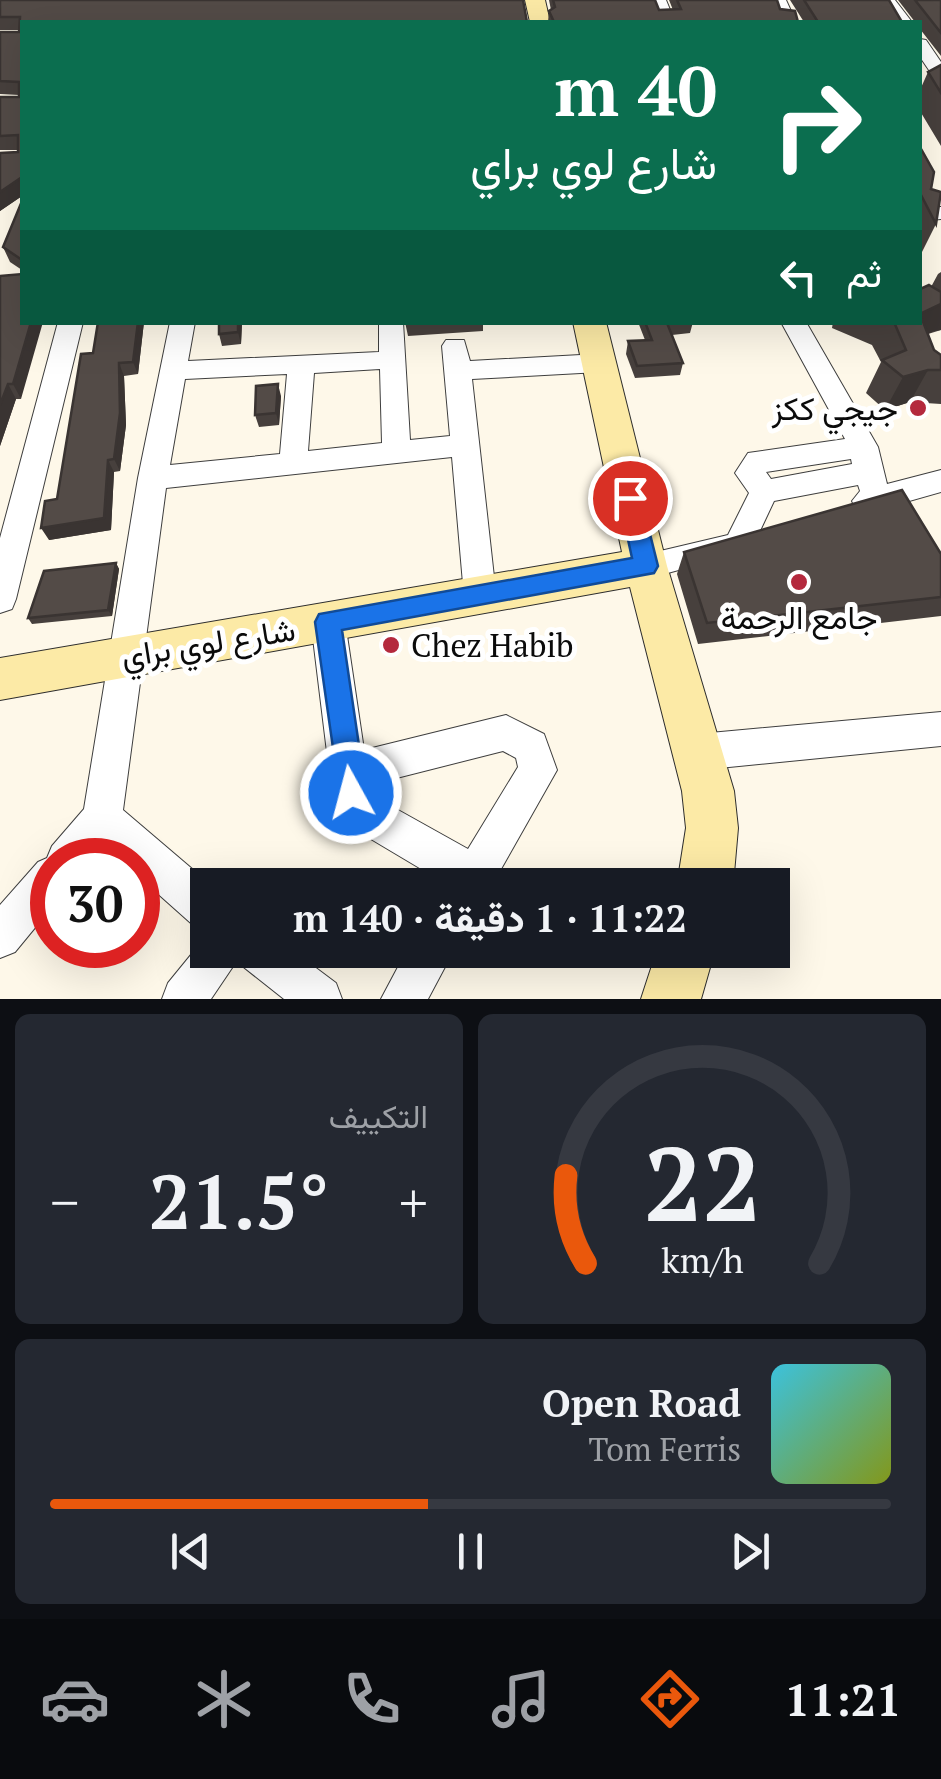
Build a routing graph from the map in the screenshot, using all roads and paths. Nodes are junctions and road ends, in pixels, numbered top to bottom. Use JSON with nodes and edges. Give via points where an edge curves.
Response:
{"nodes":[{"id":1,"x":535,"y":0,"type":"edge"},
{"id":2,"x":887,"y":0,"type":"edge"},
{"id":3,"x":516,"y":1,"type":"edge"},
{"id":4,"x":902,"y":20,"type":"edge"},
{"id":5,"x":922,"y":49,"type":"edge"},
{"id":6,"x":941,"y":75,"type":"edge"},
{"id":7,"x":70,"y":325,"type":"edge"},
{"id":8,"x":183,"y":325,"type":"edge"},
{"id":9,"x":391,"y":325,"type":"edge"},
{"id":10,"x":590,"y":325,"type":"edge"},
{"id":11,"x":795,"y":325,"type":"edge"},
{"id":12,"x":392,"y":360,"type":"junction"},
{"id":13,"x":599,"y":364,"type":"junction"},
{"id":14,"x":302,"y":365,"type":"junction"},
{"id":15,"x":175,"y":372,"type":"junction"},
{"id":16,"x":466,"y":445,"type":"junction"},
{"id":17,"x":396,"y":450,"type":"junction"},
{"id":18,"x":293,"y":465,"type":"junction"},
{"id":19,"x":153,"y":478,"type":"junction"},
{"id":20,"x":877,"y":478,"type":"junction"},
{"id":21,"x":941,"y":481,"type":"edge"},
{"id":22,"x":844,"y":508,"type":"edge"},
{"id":23,"x":915,"y":525,"type":"edge"},
{"id":24,"x":775,"y":530,"type":"edge"},
{"id":25,"x":740,"y":541,"type":"junction"},
{"id":26,"x":646,"y":566,"type":"junction"},
{"id":27,"x":480,"y":595,"type":"junction"},
{"id":28,"x":0,"y":599,"type":"edge"},
{"id":29,"x":328,"y":622,"type":"junction"},
{"id":30,"x":124,"y":655,"type":"junction"},
{"id":31,"x":0,"y":679,"type":"edge"},
{"id":32,"x":941,"y":730,"type":"edge"},
{"id":33,"x":700,"y":752,"type":"junction"},
{"id":34,"x":349,"y":772,"type":"junction"},
{"id":35,"x":102,"y":818,"type":"junction"},
{"id":36,"x":85,"y":838,"type":"edge"},
{"id":37,"x":453,"y":868,"type":"edge"},
{"id":38,"x":479,"y":868,"type":"edge"},
{"id":39,"x":707,"y":868,"type":"edge"},
{"id":40,"x":190,"y":894,"type":"edge"},
{"id":41,"x":30,"y":902,"type":"edge"},
{"id":42,"x":0,"y":937,"type":"edge"},
{"id":43,"x":207,"y":968,"type":"edge"},
{"id":44,"x":280,"y":968,"type":"edge"},
{"id":45,"x":421,"y":968,"type":"edge"},
{"id":46,"x":681,"y":968,"type":"edge"},
{"id":47,"x":184,"y":999,"type":"edge"},
{"id":48,"x":320,"y":999,"type":"edge"},
{"id":49,"x":403,"y":999,"type":"edge"},
{"id":50,"x":672,"y":999,"type":"edge"}],
"edges":[{"from":1,"to":3,"type":"street"},
{"from":2,"to":4,"type":"street"},
{"from":5,"to":6,"type":"street"},
{"from":7,"to":28,"type":"street"},
{"from":8,"to":15,"type":"street"},
{"from":9,"to":12,"type":"street"},
{"from":10,"to":13,"type":"street"},
{"from":11,"to":20,"type":"street"},
{"from":12,"to":14,"type":"street"},
{"from":12,"to":17,"type":"street"},
{"from":13,"to":16,"type":"street","via":[[456,359]]},
{"from":13,"to":26,"type":"street"},
{"from":14,"to":15,"type":"street"},
{"from":14,"to":18,"type":"street"},
{"from":15,"to":19,"type":"street"},
{"from":16,"to":17,"type":"street"},
{"from":16,"to":27,"type":"street"},
{"from":17,"to":18,"type":"street"},
{"from":18,"to":19,"type":"street"},
{"from":19,"to":30,"type":"street"},
{"from":20,"to":21,"type":"street"},
{"from":20,"to":22,"type":"street"},
{"from":20,"to":23,"type":"street"},
{"from":20,"to":25,"type":"street","via":[[764,492]]},
{"from":24,"to":25,"type":"street","name":"شارع لوي براي"},
{"from":25,"to":26,"type":"street","name":"شارع لوي براي"},
{"from":26,"to":27,"type":"street","name":"شارع لوي براي"},
{"from":26,"to":33,"type":"street"},
{"from":27,"to":29,"type":"street","name":"شارع لوي براي"},
{"from":29,"to":30,"type":"street","name":"شارع لوي براي"},
{"from":29,"to":34,"type":"street"},
{"from":30,"to":31,"type":"street","name":"شارع لوي براي"},
{"from":30,"to":35,"type":"street"},
{"from":32,"to":33,"type":"street"},
{"from":33,"to":39,"type":"street","via":[[712,828]]},
{"from":34,"to":37,"type":"street","via":[[351,793],[368,815]]},
{"from":34,"to":38,"type":"street","via":[[506,733],[531,747],[538,770]]},
{"from":35,"to":36,"type":"street"},
{"from":35,"to":40,"type":"street"},
{"from":41,"to":42,"type":"street"},
{"from":43,"to":47,"type":"street"},
{"from":44,"to":48,"type":"street"},
{"from":45,"to":49,"type":"street"},
{"from":46,"to":50,"type":"street"}]}
